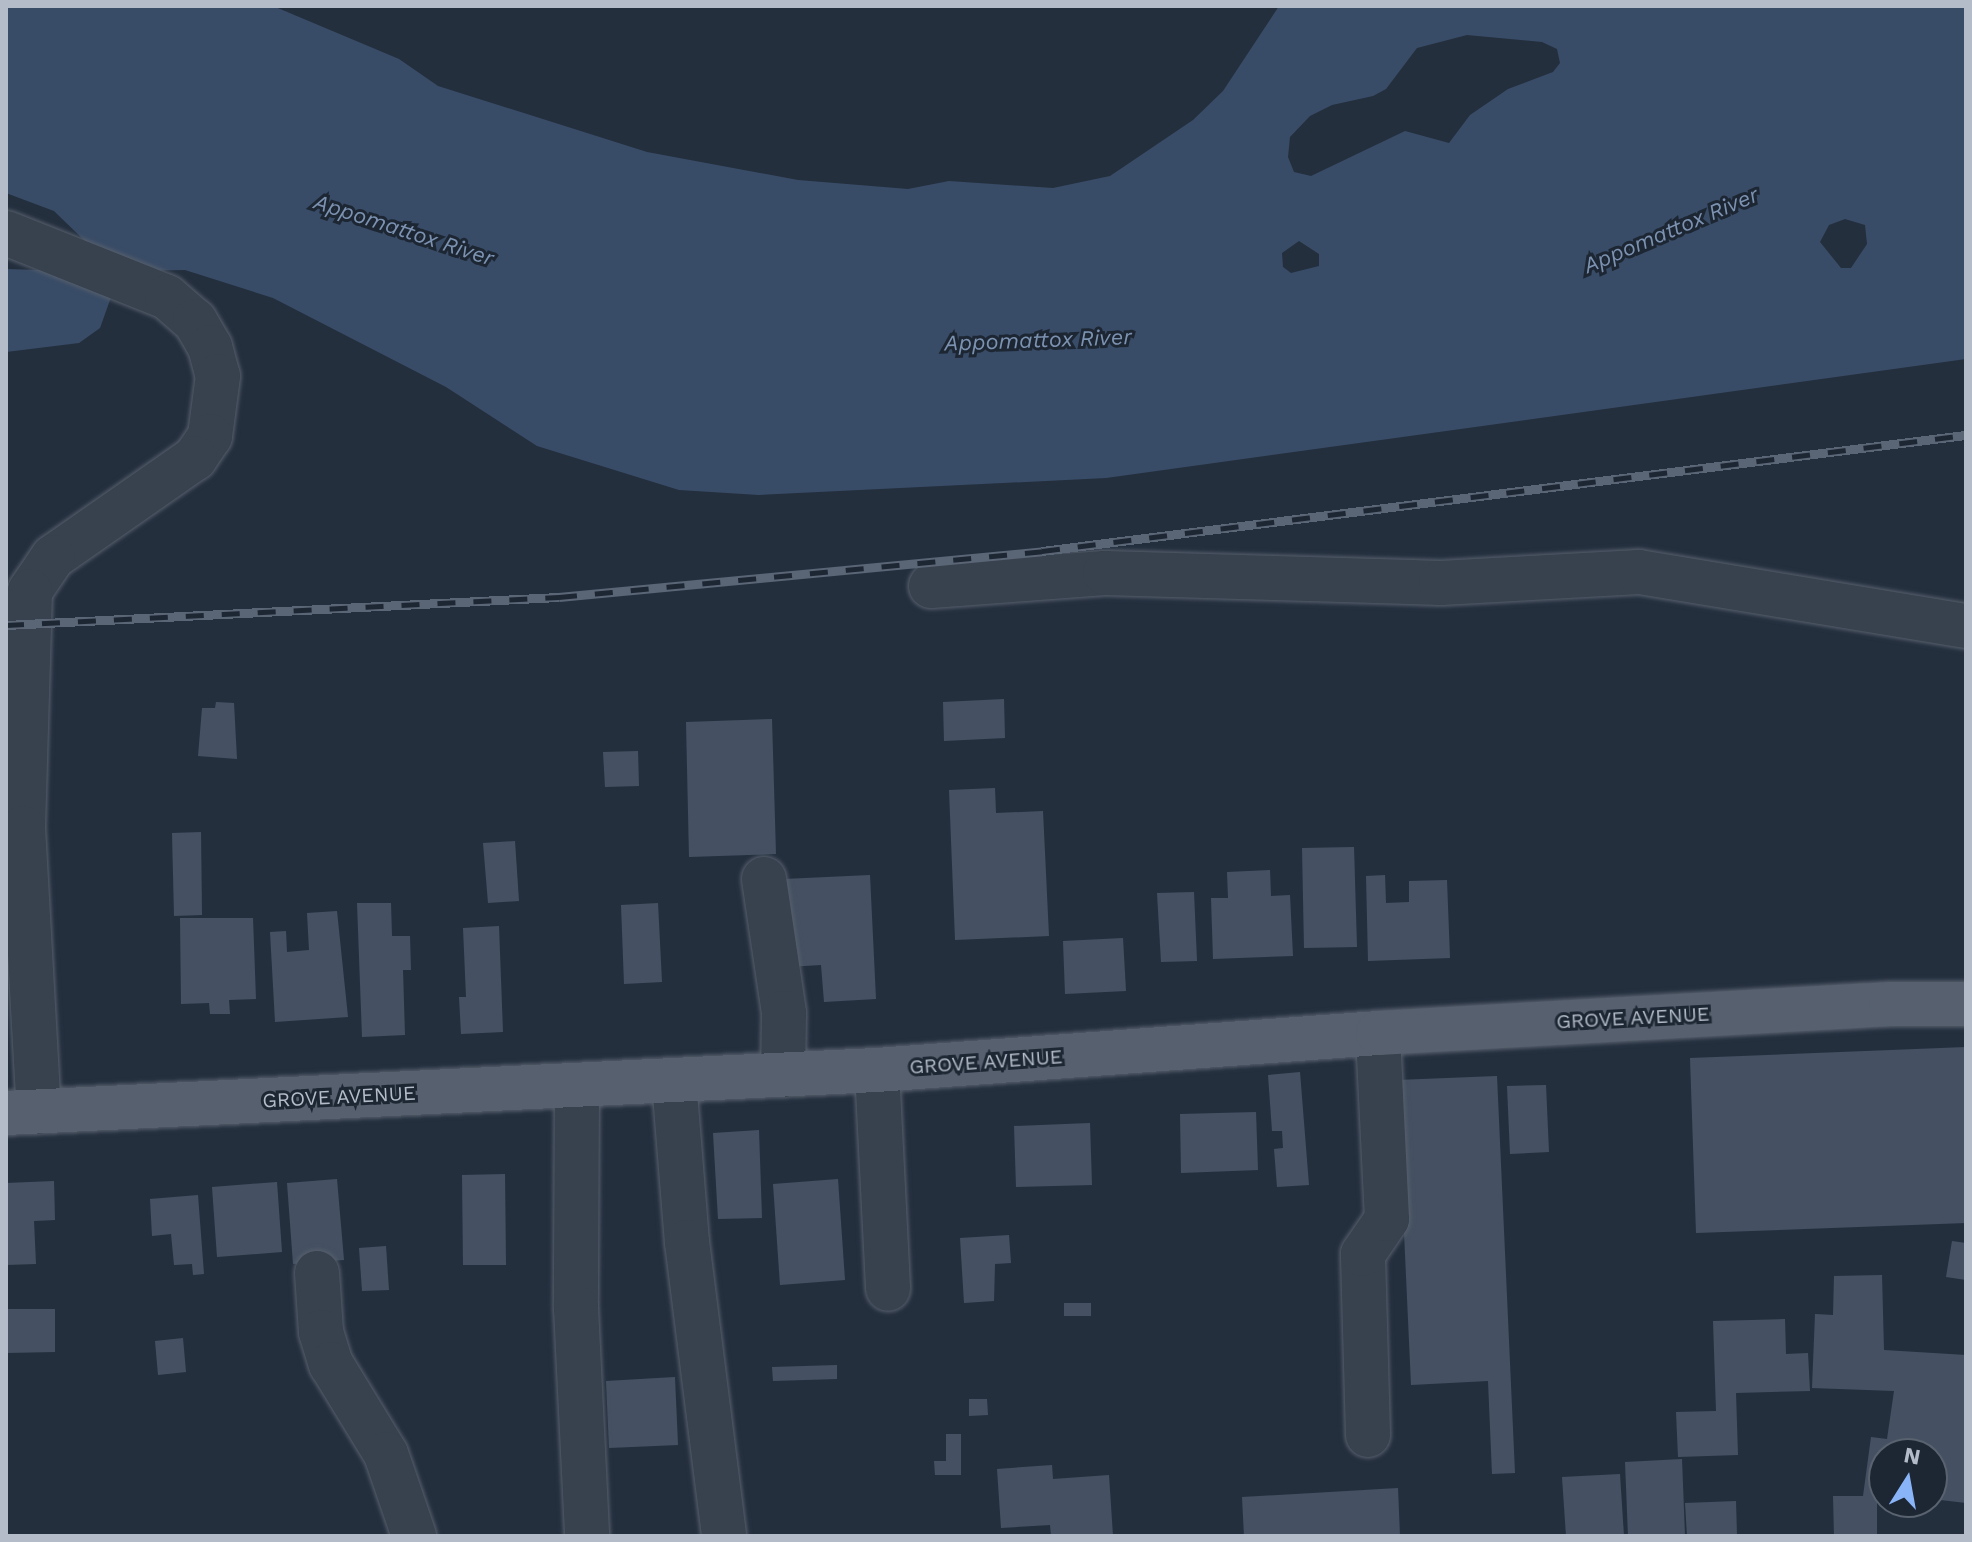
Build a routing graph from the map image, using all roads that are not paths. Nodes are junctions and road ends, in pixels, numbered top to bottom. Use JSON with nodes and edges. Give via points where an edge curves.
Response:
{"nodes":[{"id":1,"x":6,"y":233,"type":"edge"},
{"id":2,"x":931,"y":586,"type":"dead end"},
{"id":3,"x":1966,"y":626,"type":"edge"},
{"id":4,"x":764,"y":879,"type":"dead end"},
{"id":5,"x":1966,"y":1004,"type":"edge"},
{"id":6,"x":1378,"y":1033,"type":"junction"},
{"id":7,"x":877,"y":1070,"type":"junction"},
{"id":8,"x":783,"y":1075,"type":"junction"},
{"id":9,"x":674,"y":1081,"type":"junction"},
{"id":10,"x":577,"y":1086,"type":"junction"},
{"id":11,"x":22,"y":1113,"type":"edge"},
{"id":12,"x":317,"y":1273,"type":"dead end"},
{"id":13,"x":888,"y":1289,"type":"dead end"},
{"id":14,"x":1368,"y":1435,"type":"dead end"},
{"id":15,"x":724,"y":1535,"type":"edge"},
{"id":16,"x":414,"y":1536,"type":"edge"},
{"id":17,"x":587,"y":1536,"type":"edge"}],
"edges":[{"from":1,"to":11,"type":"lane","via":[[167,297],[195,321],[218,376],[210,436],[195,458],[53,557],[30,591]]},
{"from":2,"to":3,"type":"lane","via":[[1105,573],[1441,583],[1639,572]]},
{"from":4,"to":8,"type":"lane","via":[[784,1013]]},
{"from":5,"to":6,"type":"main road","name":"GROVE AVENUE"},
{"from":6,"to":7,"type":"main road","name":"GROVE AVENUE"},
{"from":6,"to":14,"type":"lane","via":[[1387,1219],[1363,1254]]},
{"from":7,"to":8,"type":"main road","name":"GROVE AVENUE"},
{"from":7,"to":13,"type":"lane"},
{"from":8,"to":9,"type":"main road","name":"GROVE AVENUE"},
{"from":9,"to":10,"type":"main road","name":"GROVE AVENUE"},
{"from":9,"to":15,"type":"lane","via":[[687,1242]]},
{"from":10,"to":11,"type":"main road","name":"GROVE AVENUE"},
{"from":10,"to":17,"type":"lane","via":[[576,1308]]},
{"from":12,"to":16,"type":"lane","via":[[321,1332],[331,1364],[386,1454]]}]}
